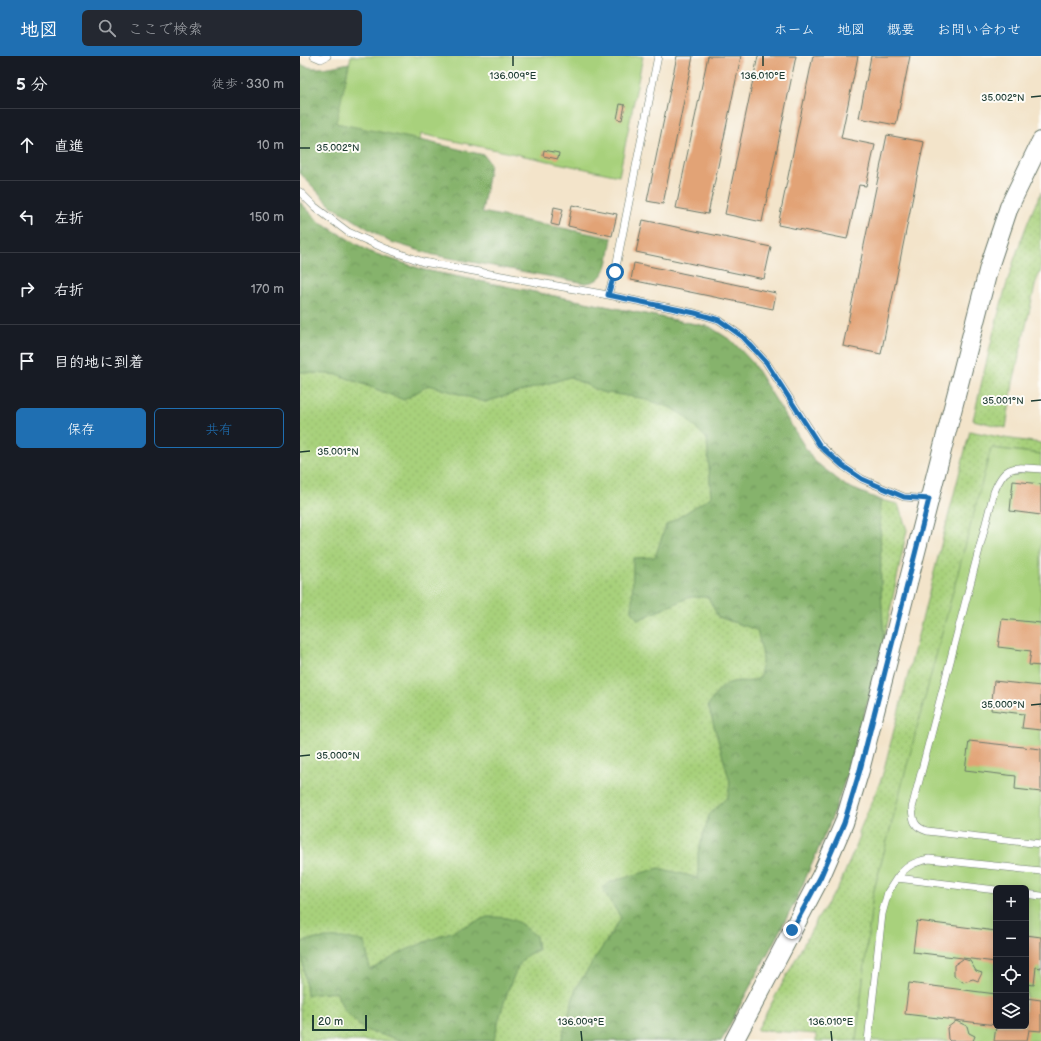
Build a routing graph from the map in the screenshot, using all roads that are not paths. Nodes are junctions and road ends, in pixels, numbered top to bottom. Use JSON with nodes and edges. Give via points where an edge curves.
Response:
{"nodes":[{"id":1,"x":314,"y":56,"type":"edge"},
{"id":2,"x":327,"y":56,"type":"edge"},
{"id":3,"x":658,"y":56,"type":"edge"},
{"id":4,"x":1041,"y":141,"type":"edge"},
{"id":5,"x":300,"y":192,"type":"edge"},
{"id":6,"x":608,"y":295,"type":"junction"},
{"id":7,"x":1041,"y":469,"type":"edge"},
{"id":8,"x":929,"y":499,"type":"junction"},
{"id":9,"x":1041,"y":844,"type":"edge"},
{"id":10,"x":1041,"y":871,"type":"edge"},
{"id":11,"x":897,"y":878,"type":"junction"},
{"id":12,"x":993,"y":890,"type":"edge"},
{"id":13,"x":1029,"y":894,"type":"edge"},
{"id":14,"x":1041,"y":896,"type":"edge"},
{"id":15,"x":734,"y":1041,"type":"edge"},
{"id":16,"x":868,"y":1041,"type":"edge"}],
"edges":[{"from":1,"to":2,"type":"lane","via":[[321,59]]},
{"from":3,"to":6,"type":"lane","via":[[615,272]]},
{"from":4,"to":8,"type":"street","via":[[1009,207],[989,267]]},
{"from":5,"to":6,"type":"lane","via":[[348,232],[423,262]]},
{"from":6,"to":8,"type":"lane","via":[[719,320],[743,337],[766,362],[820,446],[843,466],[862,479],[904,497]]},
{"from":7,"to":9,"type":"lane","via":[[1009,469],[1000,477],[994,492],[912,808],[913,821],[918,828],[927,831]]},
{"from":8,"to":15,"type":"street","via":[[860,770],[844,823],[821,876]]},
{"from":10,"to":11,"type":"lane","via":[[928,859],[916,861],[904,868]]},
{"from":11,"to":12,"type":"lane"},
{"from":11,"to":16,"type":"lane","via":[[888,892],[882,914]]},
{"from":13,"to":14,"type":"lane"}]}
